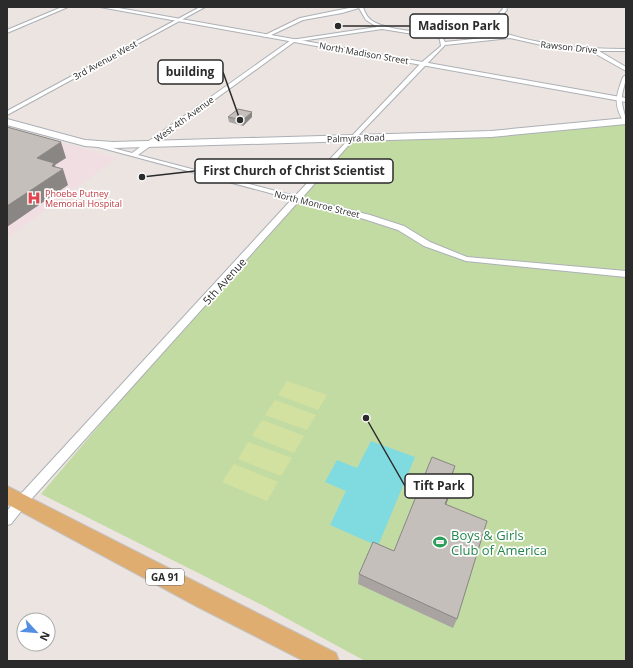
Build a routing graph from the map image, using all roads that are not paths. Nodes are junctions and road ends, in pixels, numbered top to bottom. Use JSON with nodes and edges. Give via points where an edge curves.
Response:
{"nodes":[{"id":1,"x":66,"y":7,"type":"edge"},
{"id":2,"x":103,"y":7,"type":"edge"},
{"id":3,"x":203,"y":7,"type":"edge"},
{"id":4,"x":360,"y":7,"type":"edge"},
{"id":5,"x":506,"y":8,"type":"edge"},
{"id":6,"x":178,"y":20,"type":"junction"},
{"id":7,"x":384,"y":27,"type":"junction"},
{"id":8,"x":488,"y":28,"type":"junction"},
{"id":9,"x":7,"y":32,"type":"edge"},
{"id":10,"x":438,"y":34,"type":"junction"},
{"id":11,"x":265,"y":36,"type":"junction"},
{"id":12,"x":513,"y":36,"type":"junction"},
{"id":13,"x":293,"y":41,"type":"junction"},
{"id":14,"x":442,"y":44,"type":"junction"},
{"id":15,"x":592,"y":50,"type":"junction"},
{"id":16,"x":626,"y":50,"type":"edge"},
{"id":17,"x":423,"y":64,"type":"junction"},
{"id":18,"x":626,"y":69,"type":"edge"},
{"id":19,"x":626,"y":77,"type":"edge"},
{"id":20,"x":622,"y":99,"type":"edge"},
{"id":21,"x":7,"y":113,"type":"edge"},
{"id":22,"x":626,"y":121,"type":"edge"},
{"id":23,"x":7,"y":122,"type":"edge"},
{"id":24,"x":353,"y":138,"type":"junction"},
{"id":25,"x":85,"y":143,"type":"junction"},
{"id":26,"x":151,"y":143,"type":"junction"},
{"id":27,"x":134,"y":155,"type":"junction"},
{"id":28,"x":298,"y":199,"type":"junction"},
{"id":29,"x":626,"y":274,"type":"edge"},
{"id":30,"x":14,"y":497,"type":"edge"},
{"id":31,"x":7,"y":520,"type":"edge"},
{"id":32,"x":325,"y":660,"type":"edge"}],
"edges":[{"from":1,"to":9,"type":"street"},
{"from":2,"to":6,"type":"main road","name":"North Madison Street"},
{"from":3,"to":6,"type":"street","name":"3rd Avenue West"},
{"from":4,"to":7,"type":"street","via":[[368,19]]},
{"from":4,"to":11,"type":"street","via":[[302,19]]},
{"from":5,"to":8,"type":"street"},
{"from":6,"to":11,"type":"main road","name":"North Madison Street"},
{"from":6,"to":21,"type":"street","name":"3rd Avenue West"},
{"from":7,"to":10,"type":"street"},
{"from":7,"to":13,"type":"street"},
{"from":8,"to":10,"type":"street","via":[[477,32]]},
{"from":8,"to":12,"type":"street"},
{"from":10,"to":14,"type":"street"},
{"from":11,"to":13,"type":"main road","name":"North Madison Street"},
{"from":12,"to":14,"type":"street"},
{"from":12,"to":15,"type":"street","name":"Rawson Drive","via":[[547,45]]},
{"from":13,"to":17,"type":"main road","name":"North Madison Street"},
{"from":13,"to":26,"type":"street","name":"West 4th Avenue"},
{"from":14,"to":17,"type":"street","name":"5th Avenue"},
{"from":15,"to":16,"type":"street","name":"Rawson Drive"},
{"from":15,"to":18,"type":"street"},
{"from":17,"to":20,"type":"main road","name":"North Madison Street"},
{"from":17,"to":24,"type":"street","name":"5th Avenue"},
{"from":19,"to":20,"type":"street"},
{"from":20,"to":22,"type":"street","via":[[619,106]]},
{"from":22,"to":24,"type":"main road","name":"Palmyra Road","via":[[491,134]]},
{"from":23,"to":25,"type":"main road","name":"North Monroe Street"},
{"from":24,"to":26,"type":"main road","name":"Palmyra Road"},
{"from":24,"to":28,"type":"street","name":"5th Avenue"},
{"from":25,"to":26,"type":"main road","name":"Palmyra Road"},
{"from":25,"to":27,"type":"street","name":"North Monroe Street"},
{"from":26,"to":27,"type":"street","name":"West 4th Avenue"},
{"from":27,"to":28,"type":"street","name":"North Monroe Street"},
{"from":28,"to":29,"type":"street","name":"North Monroe Street","via":[[402,228],[444,251],[466,259]]},
{"from":28,"to":30,"type":"street","name":"5th Avenue"},
{"from":30,"to":31,"type":"street","name":"5th Avenue"},
{"from":30,"to":32,"type":"main road","number":"GA 91"}]}
